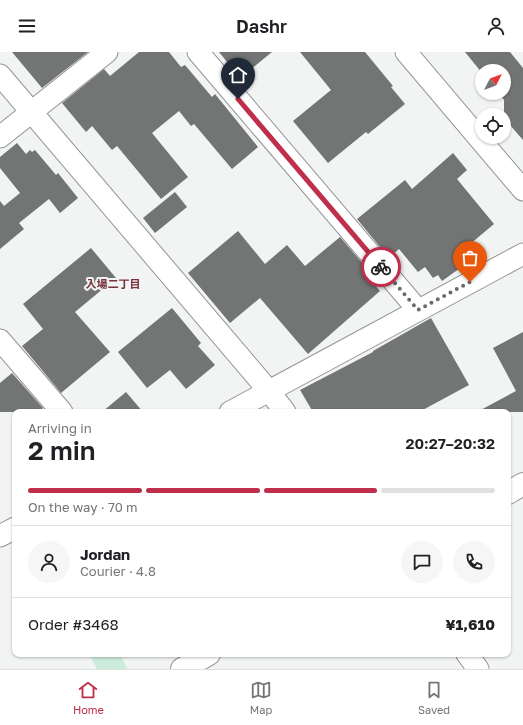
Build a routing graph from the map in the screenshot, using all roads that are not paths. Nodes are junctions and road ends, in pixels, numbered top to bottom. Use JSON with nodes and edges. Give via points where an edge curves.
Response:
{"nodes":[{"id":1,"x":107,"y":52,"type":"edge"},
{"id":2,"x":198,"y":52,"type":"edge"},
{"id":3,"x":406,"y":52,"type":"edge"},
{"id":4,"x":0,"y":75,"type":"edge"},
{"id":5,"x":32,"y":111,"type":"junction"},
{"id":6,"x":0,"y":137,"type":"edge"},
{"id":7,"x":523,"y":190,"type":"edge"},
{"id":8,"x":523,"y":254,"type":"edge"},
{"id":9,"x":418,"y":310,"type":"junction"},
{"id":10,"x":0,"y":340,"type":"edge"},
{"id":11,"x":269,"y":391,"type":"junction"},
{"id":12,"x":59,"y":409,"type":"edge"},
{"id":13,"x":236,"y":409,"type":"edge"},
{"id":14,"x":283,"y":409,"type":"edge"},
{"id":15,"x":523,"y":484,"type":"edge"},
{"id":16,"x":511,"y":491,"type":"edge"},
{"id":17,"x":12,"y":530,"type":"edge"},
{"id":18,"x":0,"y":536,"type":"edge"},
{"id":19,"x":204,"y":657,"type":"edge"},
{"id":20,"x":469,"y":657,"type":"edge"},
{"id":21,"x":182,"y":669,"type":"edge"},
{"id":22,"x":478,"y":669,"type":"edge"}],
"edges":[{"from":1,"to":5,"type":"street"},
{"from":2,"to":9,"type":"street"},
{"from":3,"to":7,"type":"street"},
{"from":4,"to":5,"type":"street"},
{"from":5,"to":6,"type":"street"},
{"from":5,"to":11,"type":"street"},
{"from":8,"to":9,"type":"street"},
{"from":9,"to":11,"type":"street"},
{"from":10,"to":12,"type":"street"},
{"from":11,"to":13,"type":"street"},
{"from":11,"to":14,"type":"street"},
{"from":15,"to":16,"type":"street"},
{"from":17,"to":18,"type":"street"},
{"from":19,"to":21,"type":"street"},
{"from":20,"to":22,"type":"street"}]}
